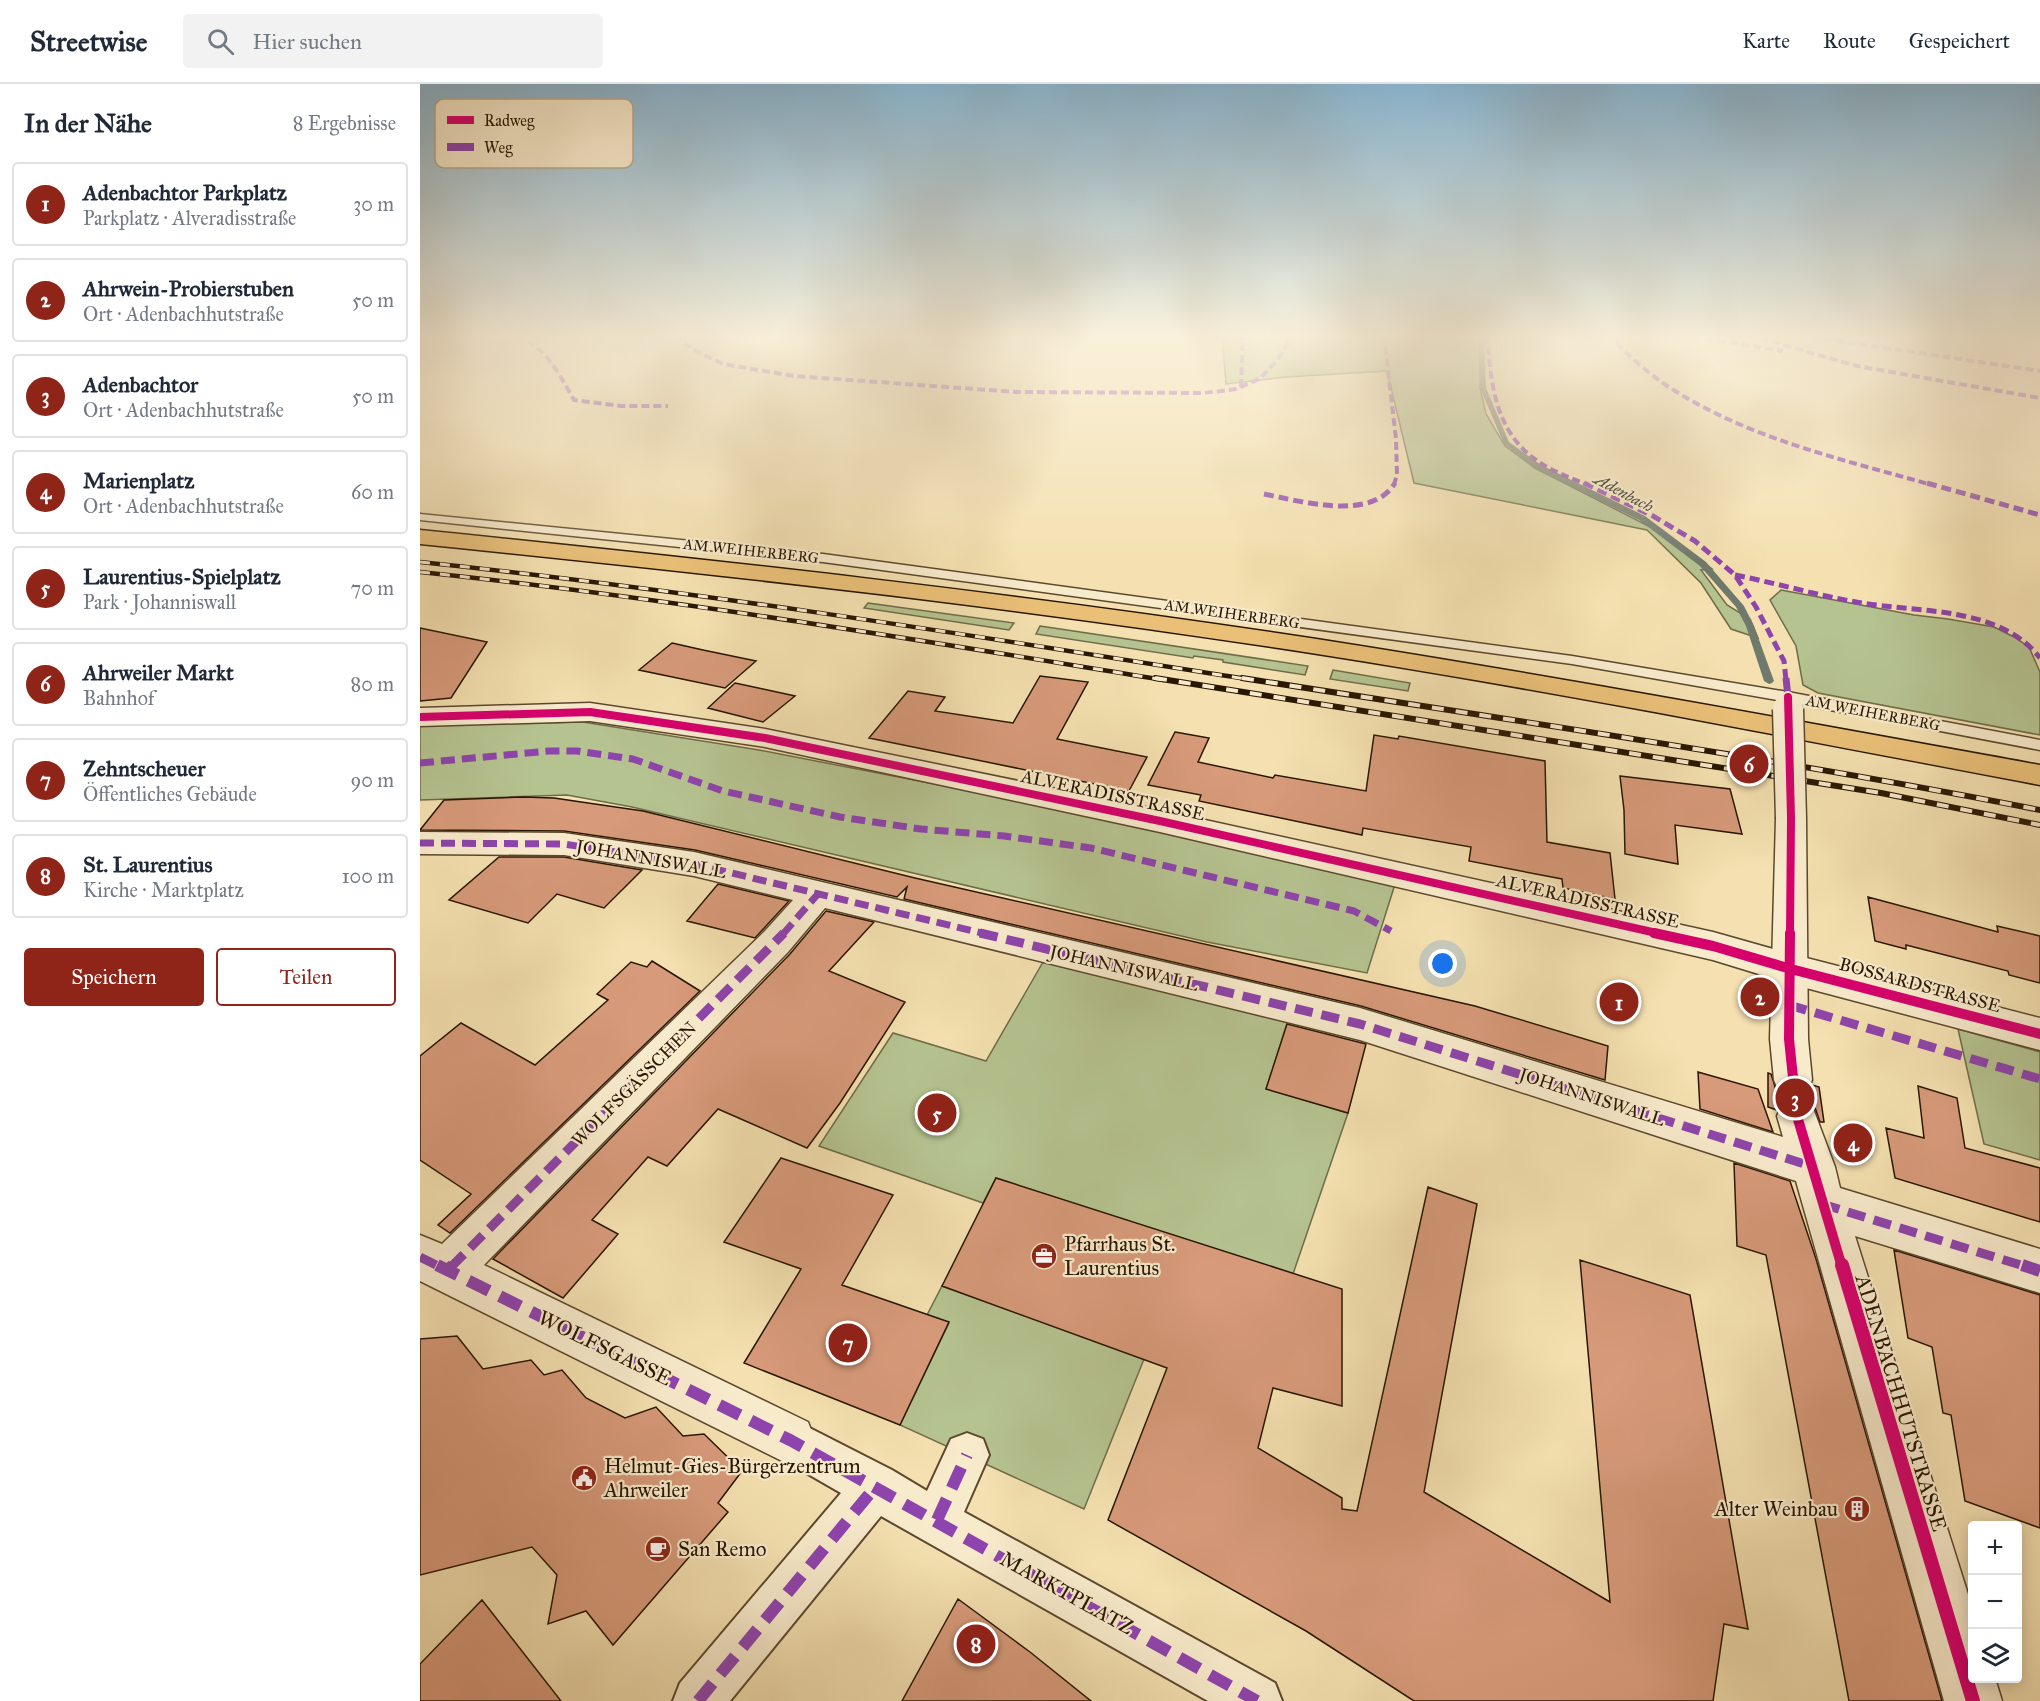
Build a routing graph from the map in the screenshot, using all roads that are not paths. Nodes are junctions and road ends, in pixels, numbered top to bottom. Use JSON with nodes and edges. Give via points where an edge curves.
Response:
{"nodes":[{"id":1,"x":420,"y":517,"type":"edge"},
{"id":2,"x":420,"y":537,"type":"edge"},
{"id":3,"x":1788,"y":703,"type":"junction"},
{"id":4,"x":420,"y":717,"type":"edge"},
{"id":5,"x":2040,"y":745,"type":"edge"},
{"id":6,"x":2040,"y":775,"type":"edge"},
{"id":7,"x":420,"y":843,"type":"edge"},
{"id":8,"x":817,"y":895,"type":"junction"},
{"id":9,"x":1791,"y":969,"type":"junction"},
{"id":10,"x":2040,"y":1034,"type":"edge"},
{"id":11,"x":1818,"y":1186,"type":"junction"},
{"id":12,"x":434,"y":1264,"type":"edge"},
{"id":13,"x":2040,"y":1271,"type":"edge"},
{"id":14,"x":790,"y":1440,"type":"joint"},
{"id":15,"x":967,"y":1455,"type":"dead end"},
{"id":16,"x":876,"y":1486,"type":"junction"},
{"id":17,"x":937,"y":1520,"type":"junction"},
{"id":18,"x":698,"y":1701,"type":"edge"},
{"id":19,"x":1257,"y":1701,"type":"edge"},
{"id":20,"x":1973,"y":1701,"type":"edge"}],
"edges":[{"from":1,"to":3,"type":"lane","name":"AM WEIHERBERG","via":[[823,558],[1572,660]]},
{"from":2,"to":6,"type":"main road","via":[[778,574],[1206,630],[1655,704]]},
{"from":3,"to":5,"type":"lane","name":"AM WEIHERBERG"},
{"from":3,"to":9,"type":"street","name":"ADENBACHHUTSTRASSE","bridge":true},
{"from":4,"to":9,"type":"street","name":"ALVERADISSTRASSE","via":[[590,712],[765,738],[1160,821],[1713,946]]},
{"from":7,"to":8,"type":"street","name":"JOHANNISWALL","via":[[564,844],[694,864]]},
{"from":8,"to":11,"type":"street","name":"JOHANNISWALL","via":[[1360,1024]]},
{"from":8,"to":12,"type":"street","name":"WOLFSGÄSSCHEN","via":[[776,942]]},
{"from":9,"to":10,"type":"street","name":"BOSSARDSTRASSE"},
{"from":9,"to":11,"type":"street","name":"ADENBACHHUTSTRASSE","via":[[1789,1039],[1795,1098]]},
{"from":11,"to":13,"type":"street","name":"JOHANNISWALL"},
{"from":11,"to":20,"type":"street","name":"ADENBACHHUTSTRASSE"},
{"from":12,"to":14,"type":"street","name":"WOLFSGASSE"},
{"from":14,"to":16,"type":"street","name":"MARKTPLATZ"},
{"from":15,"to":17,"type":"street"},
{"from":16,"to":17,"type":"street","name":"MARKTPLATZ"},
{"from":16,"to":18,"type":"street"},
{"from":17,"to":19,"type":"street","name":"MARKTPLATZ"}]}
